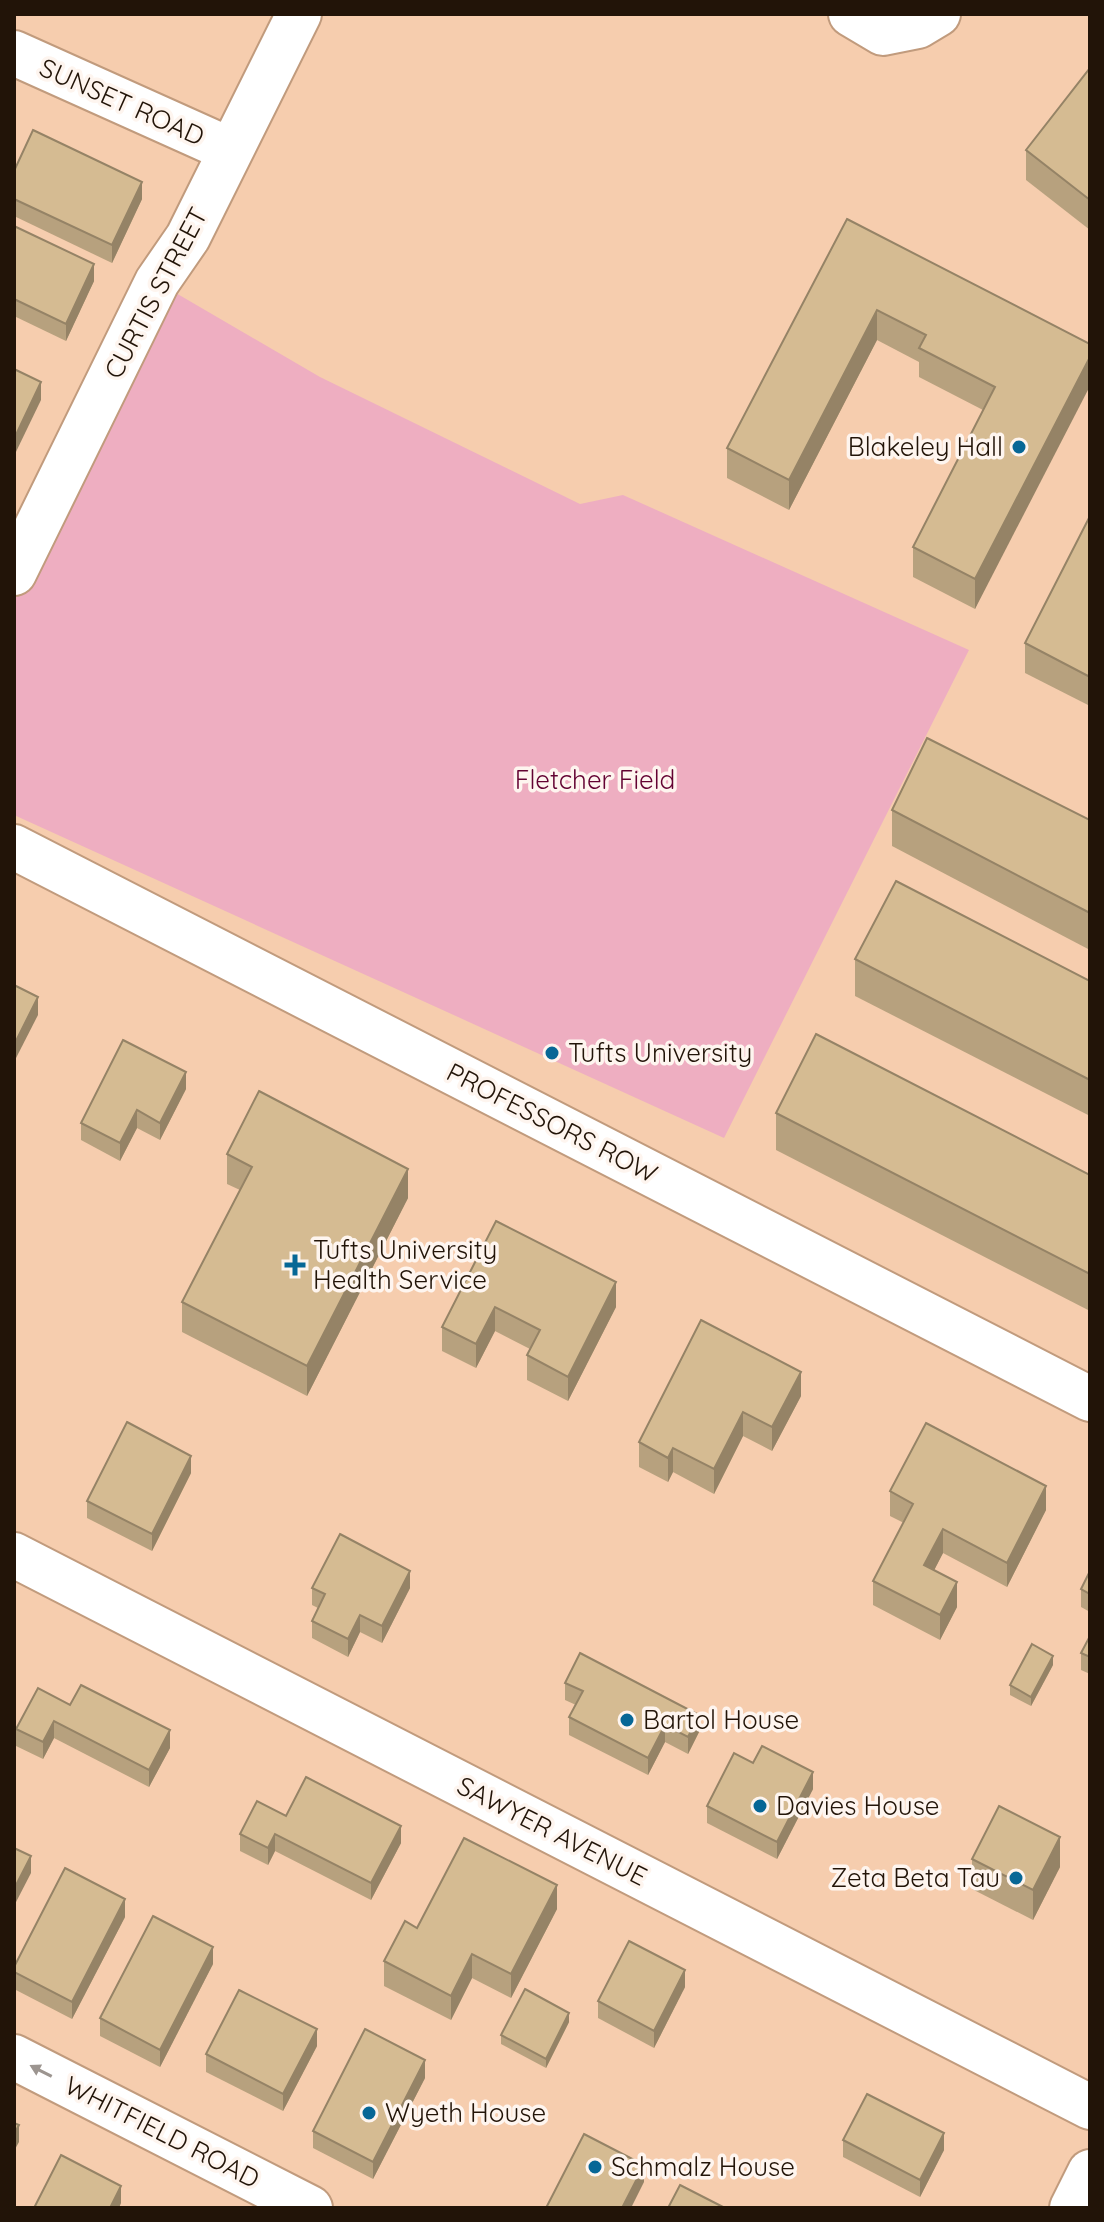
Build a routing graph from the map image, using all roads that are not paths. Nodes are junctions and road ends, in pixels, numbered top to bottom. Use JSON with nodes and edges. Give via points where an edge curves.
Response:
{"nodes":[{"id":1,"x":299,"y":14,"type":"edge"},
{"id":2,"x":851,"y":14,"type":"edge"},
{"id":3,"x":938,"y":14,"type":"edge"},
{"id":4,"x":14,"y":53,"type":"edge"},
{"id":5,"x":230,"y":150,"type":"junction"},
{"id":6,"x":18,"y":554,"type":"edge"},
{"id":7,"x":14,"y":847,"type":"edge"},
{"id":8,"x":1090,"y":1399,"type":"edge"},
{"id":9,"x":14,"y":1555,"type":"edge"},
{"id":10,"x":14,"y":2057,"type":"edge"},
{"id":11,"x":1090,"y":2107,"type":"edge"},
{"id":12,"x":1090,"y":2172,"type":"edge"},
{"id":13,"x":310,"y":2208,"type":"edge"},
{"id":14,"x":1072,"y":2208,"type":"edge"}],
"edges":[{"from":1,"to":5,"type":"street","name":"CURTIS STREET"},
{"from":2,"to":3,"type":"street","via":[[883,33],[918,26]]},
{"from":4,"to":5,"type":"street","name":"SUNSET ROAD"},
{"from":5,"to":6,"type":"street","name":"CURTIS STREET"},
{"from":7,"to":8,"type":"street","name":"PROFESSORS ROW"},
{"from":9,"to":11,"type":"street","name":"SAWYER AVENUE"},
{"from":13,"to":10,"type":"street","name":"WHITFIELD ROAD","one_way":true},
{"from":12,"to":14,"type":"street"}]}
